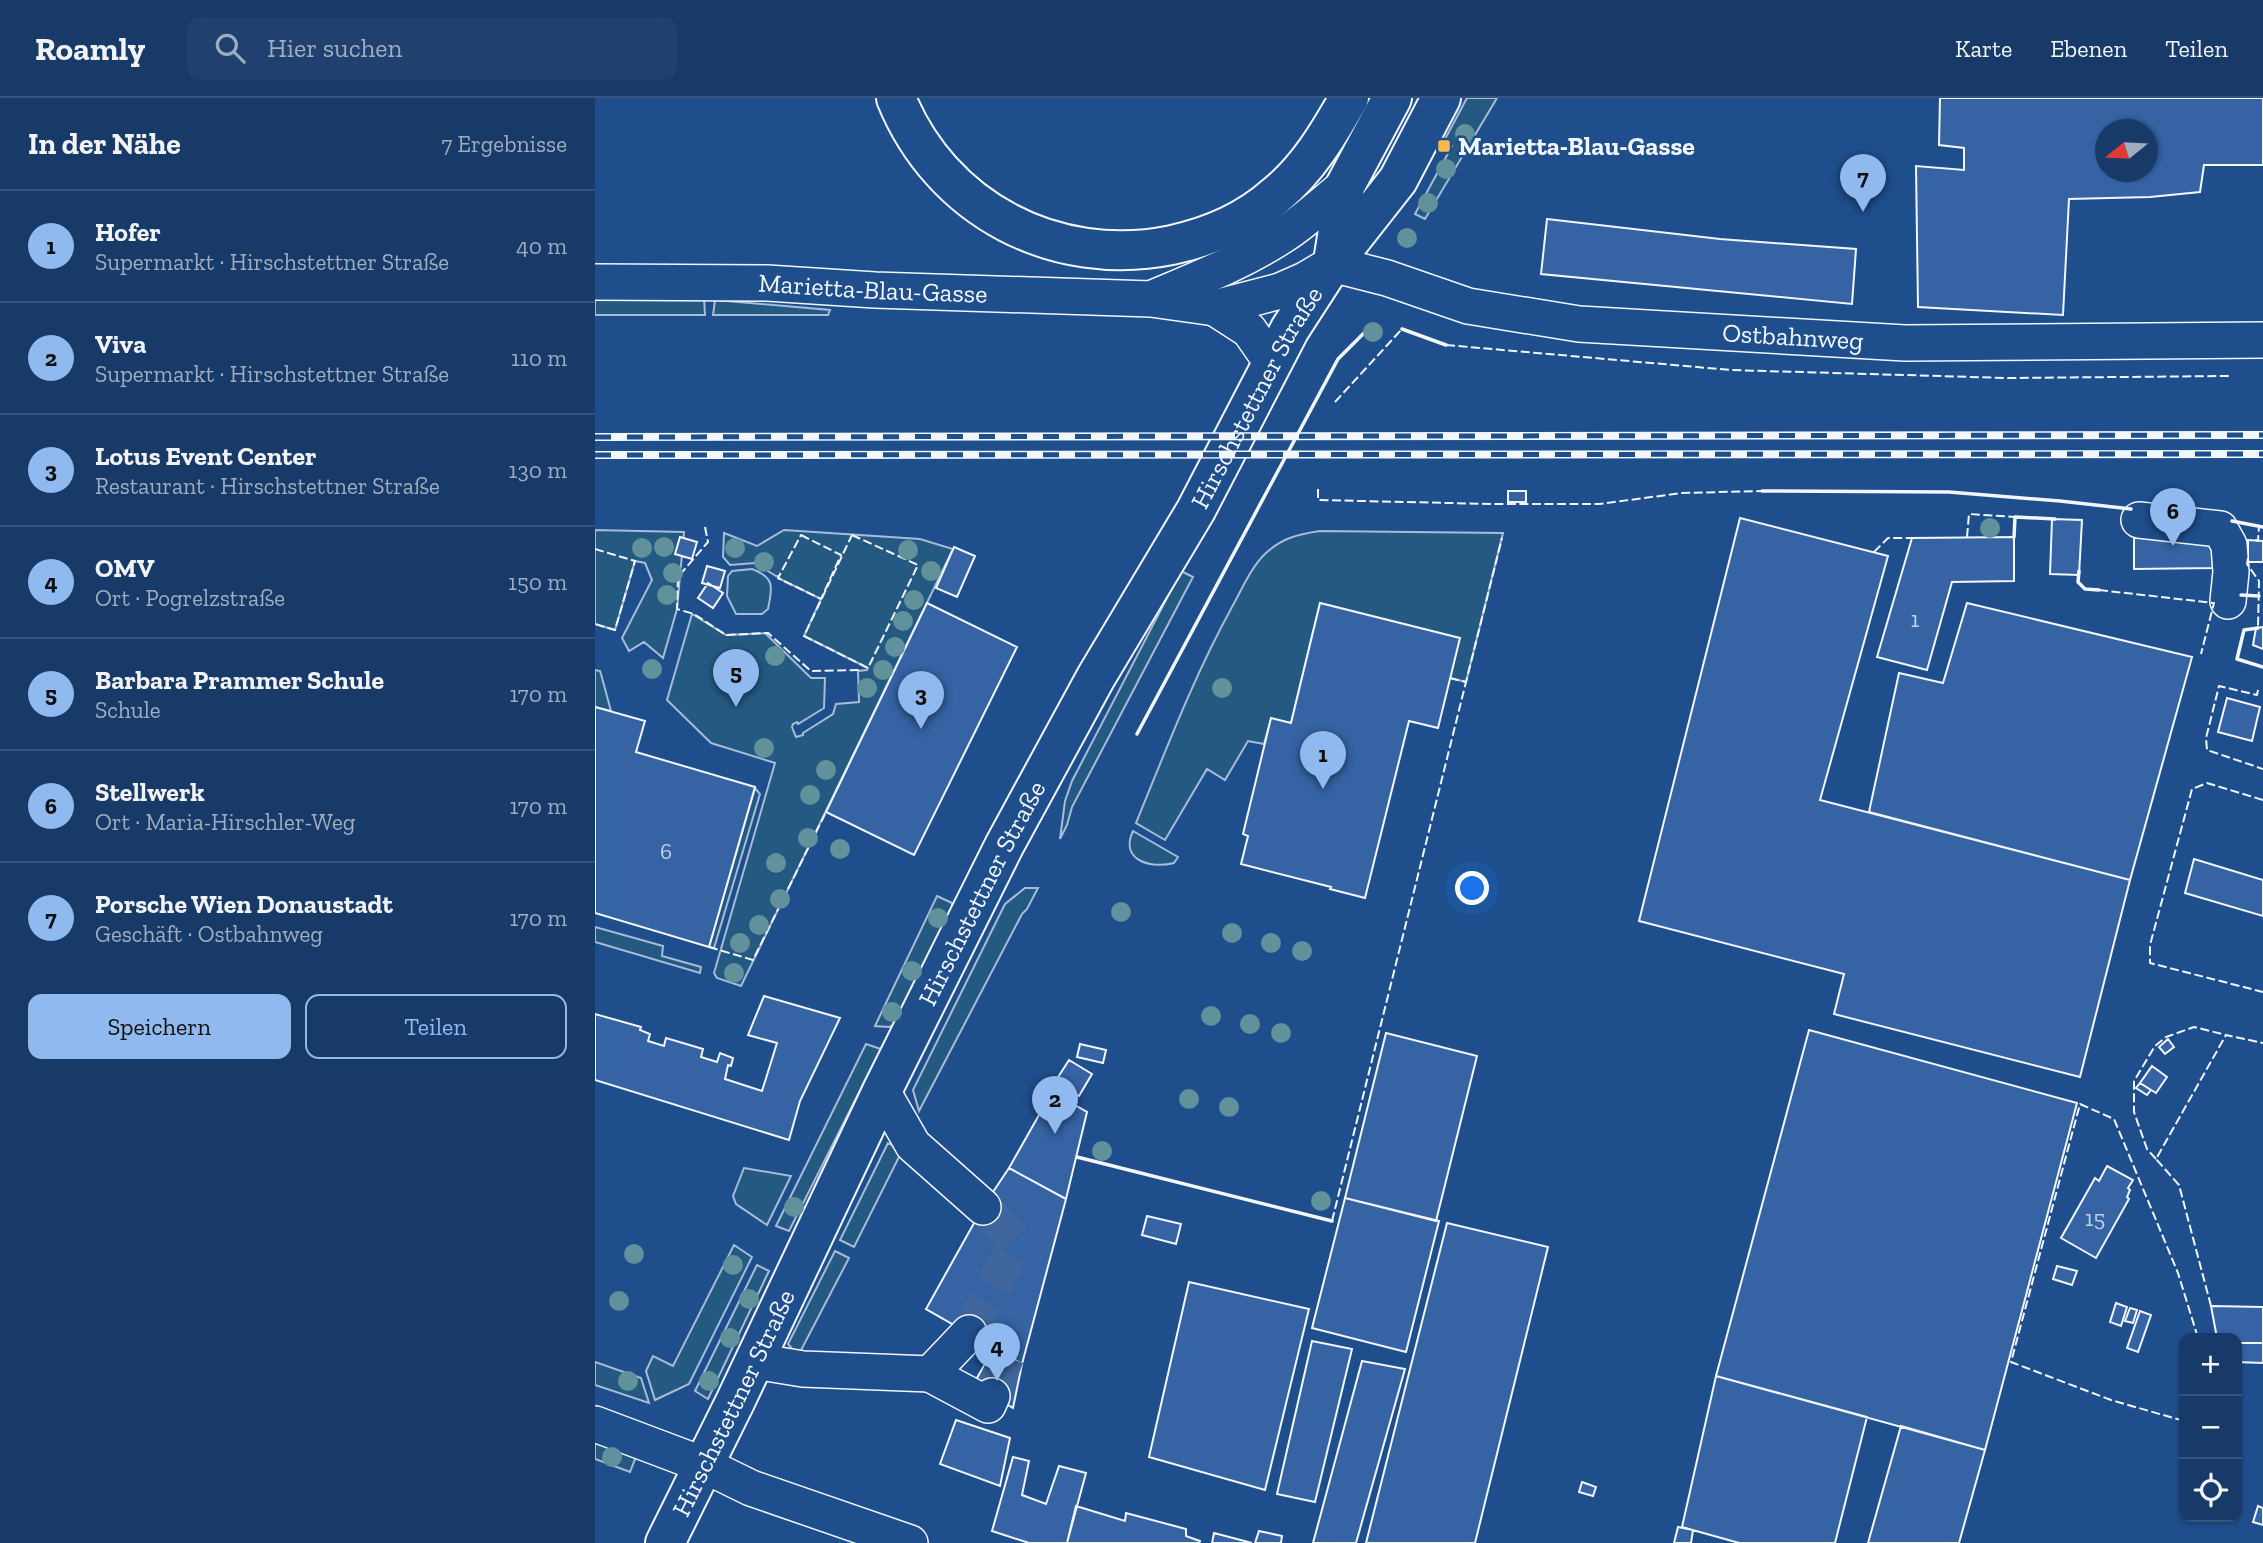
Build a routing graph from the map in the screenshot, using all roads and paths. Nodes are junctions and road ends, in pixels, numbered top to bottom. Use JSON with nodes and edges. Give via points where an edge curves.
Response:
{"nodes":[{"id":1,"x":896,"y":98,"type":"edge"},
{"id":2,"x":1349,"y":98,"type":"edge"},
{"id":3,"x":1392,"y":98,"type":"edge"},
{"id":4,"x":1441,"y":98,"type":"edge"},
{"id":5,"x":1345,"y":186,"type":"junction"},
{"id":6,"x":1332,"y":264,"type":"junction"},
{"id":7,"x":595,"y":282,"type":"edge"},
{"id":8,"x":1151,"y":299,"type":"junction"},
{"id":9,"x":1215,"y":308,"type":"junction"},
{"id":10,"x":2263,"y":340,"type":"edge"},
{"id":11,"x":1272,"y":363,"type":"junction"},
{"id":12,"x":2139,"y":520,"type":"dead end"},
{"id":13,"x":2228,"y":601,"type":"dead end"},
{"id":14,"x":882,"y":1091,"type":"junction"},
{"id":15,"x":983,"y":1208,"type":"tunnel mouth"},
{"id":16,"x":969,"y":1333,"type":"tunnel mouth"},
{"id":17,"x":755,"y":1361,"type":"junction"},
{"id":18,"x":930,"y":1374,"type":"junction"},
{"id":19,"x":992,"y":1396,"type":"dead end"},
{"id":20,"x":595,"y":1424,"type":"edge"},
{"id":21,"x":705,"y":1465,"type":"junction"},
{"id":22,"x":665,"y":1543,"type":"edge"},
{"id":23,"x":910,"y":1543,"type":"edge"}],
"edges":[{"from":1,"to":2,"type":"main road","via":[[904,119],[938,169],[985,209],[1010,224],[1068,245],[1127,250],[1190,241],[1247,216],[1304,168]]},
{"from":3,"to":5,"type":"main road","name":"Hirschstettner Straße"},
{"from":4,"to":6,"type":"main road","name":"Hirschstettner Straße","via":[[1398,180]]},
{"from":5,"to":6,"type":"main road","name":"Hirschstettner Straße"},
{"from":5,"to":8,"type":"street","name":"Marietta-Blau-Gasse","via":[[1262,248]]},
{"from":6,"to":9,"type":"street","name":"Marietta-Blau-Gasse","via":[[1280,291]]},
{"from":6,"to":10,"type":"street","name":"Ostbahnweg","via":[[1468,306],[1579,324],[1905,343]]},
{"from":6,"to":11,"type":"main road","name":"Hirschstettner Straße"},
{"from":7,"to":8,"type":"street","name":"Marietta-Blau-Gasse","via":[[767,283]]},
{"from":8,"to":9,"type":"street","name":"Marietta-Blau-Gasse"},
{"from":9,"to":11,"type":"street","name":"Marietta-Blau-Gasse","via":[[1249,330]]},
{"from":11,"to":14,"type":"main road","name":"Hirschstettner Straße","via":[[1196,510],[1096,677],[1004,846]]},
{"from":12,"to":13,"type":"street","via":[[2220,529],[2228,545]]},
{"from":14,"to":15,"type":"street","via":[[913,1145]]},
{"from":14,"to":17,"type":"main road","name":"Hirschstettner Straße"},
{"from":16,"to":18,"type":"street"},
{"from":17,"to":18,"type":"street","via":[[803,1369]]},
{"from":17,"to":21,"type":"main road","name":"Hirschstettner Straße"},
{"from":18,"to":19,"type":"street","via":[[988,1405]]},
{"from":20,"to":21,"type":"street"},
{"from":21,"to":22,"type":"main road","name":"Hirschstettner Straße"},
{"from":21,"to":23,"type":"street","via":[[751,1488]]}]}
